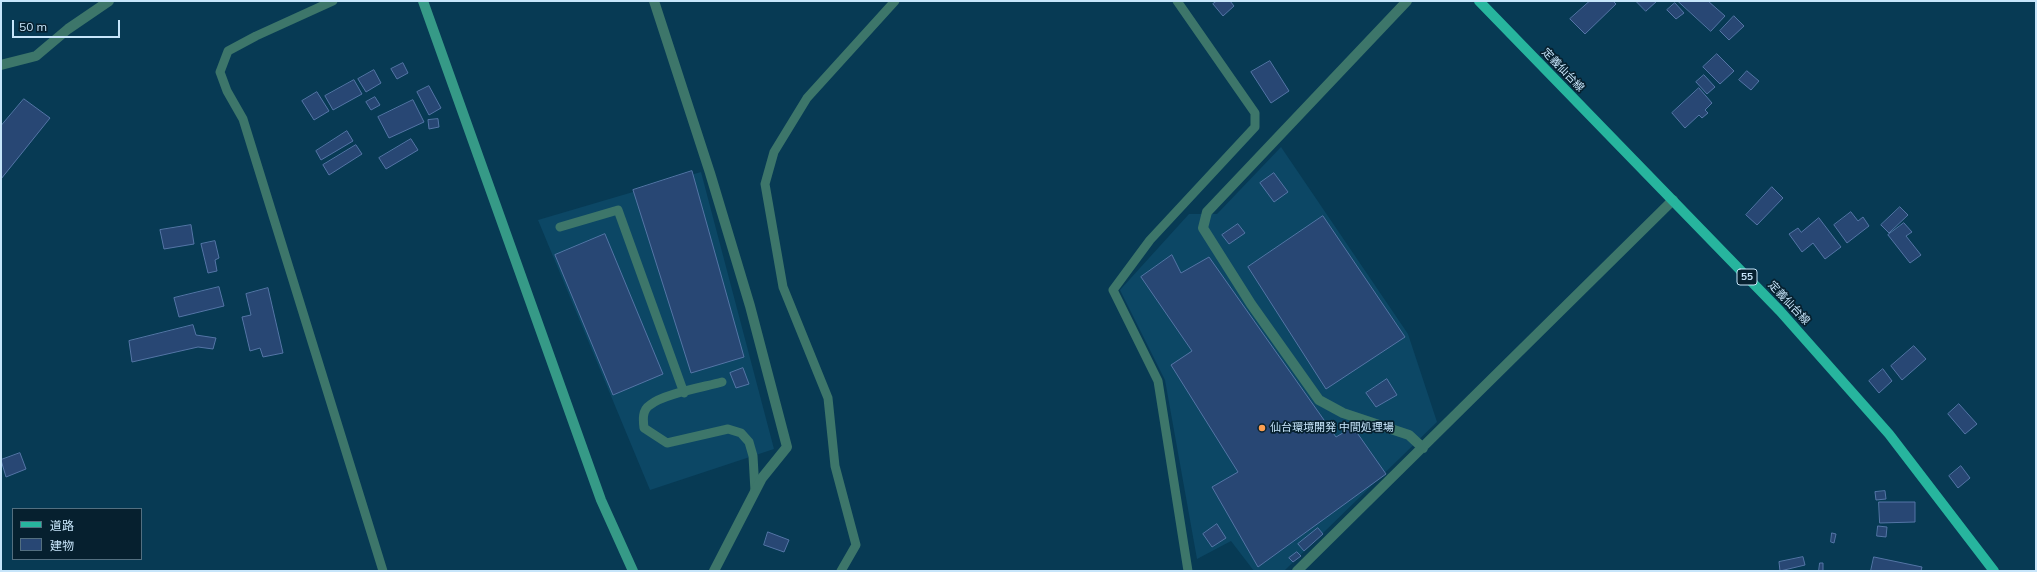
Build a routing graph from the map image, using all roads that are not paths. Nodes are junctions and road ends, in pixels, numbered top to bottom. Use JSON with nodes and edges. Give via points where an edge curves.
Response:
{"nodes":[{"id":1,"x":109,"y":1,"type":"edge"},
{"id":2,"x":333,"y":1,"type":"edge"},
{"id":3,"x":423,"y":1,"type":"edge"},
{"id":4,"x":654,"y":1,"type":"edge"},
{"id":5,"x":895,"y":1,"type":"edge"},
{"id":6,"x":1177,"y":1,"type":"edge"},
{"id":7,"x":1406,"y":1,"type":"edge"},
{"id":8,"x":1479,"y":1,"type":"edge"},
{"id":9,"x":1,"y":65,"type":"edge"},
{"id":10,"x":1673,"y":200,"type":"junction"},
{"id":11,"x":560,"y":227,"type":"dead end"},
{"id":12,"x":722,"y":382,"type":"dead end"},
{"id":13,"x":684,"y":393,"type":"junction"},
{"id":14,"x":1423,"y":448,"type":"junction"},
{"id":15,"x":755,"y":491,"type":"junction"},
{"id":16,"x":383,"y":571,"type":"edge"},
{"id":17,"x":632,"y":571,"type":"edge"},
{"id":18,"x":714,"y":571,"type":"edge"},
{"id":19,"x":841,"y":571,"type":"edge"},
{"id":20,"x":1188,"y":571,"type":"edge"},
{"id":21,"x":1297,"y":571,"type":"edge"},
{"id":22,"x":1994,"y":571,"type":"edge"}],
"edges":[{"from":1,"to":9,"type":"street","via":[[68,29],[36,56]]},
{"from":2,"to":16,"type":"lane","via":[[228,51],[220,72],[227,91],[243,119]]},
{"from":3,"to":17,"type":"street","via":[[601,500]]},
{"from":4,"to":15,"type":"street","via":[[750,306],[787,447]]},
{"from":5,"to":19,"type":"lane","via":[[807,98],[774,152],[765,184],[783,287],[828,398],[835,466],[856,545]]},
{"from":6,"to":20,"type":"lane","via":[[1255,113],[1255,127],[1150,240],[1113,290],[1158,380]]},
{"from":7,"to":14,"type":"street","via":[[1207,212],[1203,228],[1251,304],[1319,400],[1343,413],[1409,435]]},
{"from":8,"to":10,"type":"main road","name":"定義仙台線","number":"55"},
{"from":10,"to":14,"type":"street"},
{"from":10,"to":22,"type":"main road","name":"定義仙台線","number":"55","via":[[1814,347],[1889,434]]},
{"from":11,"to":13,"type":"lane","via":[[618,210]]},
{"from":12,"to":13,"type":"lane"},
{"from":13,"to":15,"type":"lane","via":[[649,405],[642,417],[644,428],[667,443],[728,428],[740,433],[749,442],[753,456]]},
{"from":14,"to":21,"type":"street"},
{"from":15,"to":18,"type":"street"}]}
